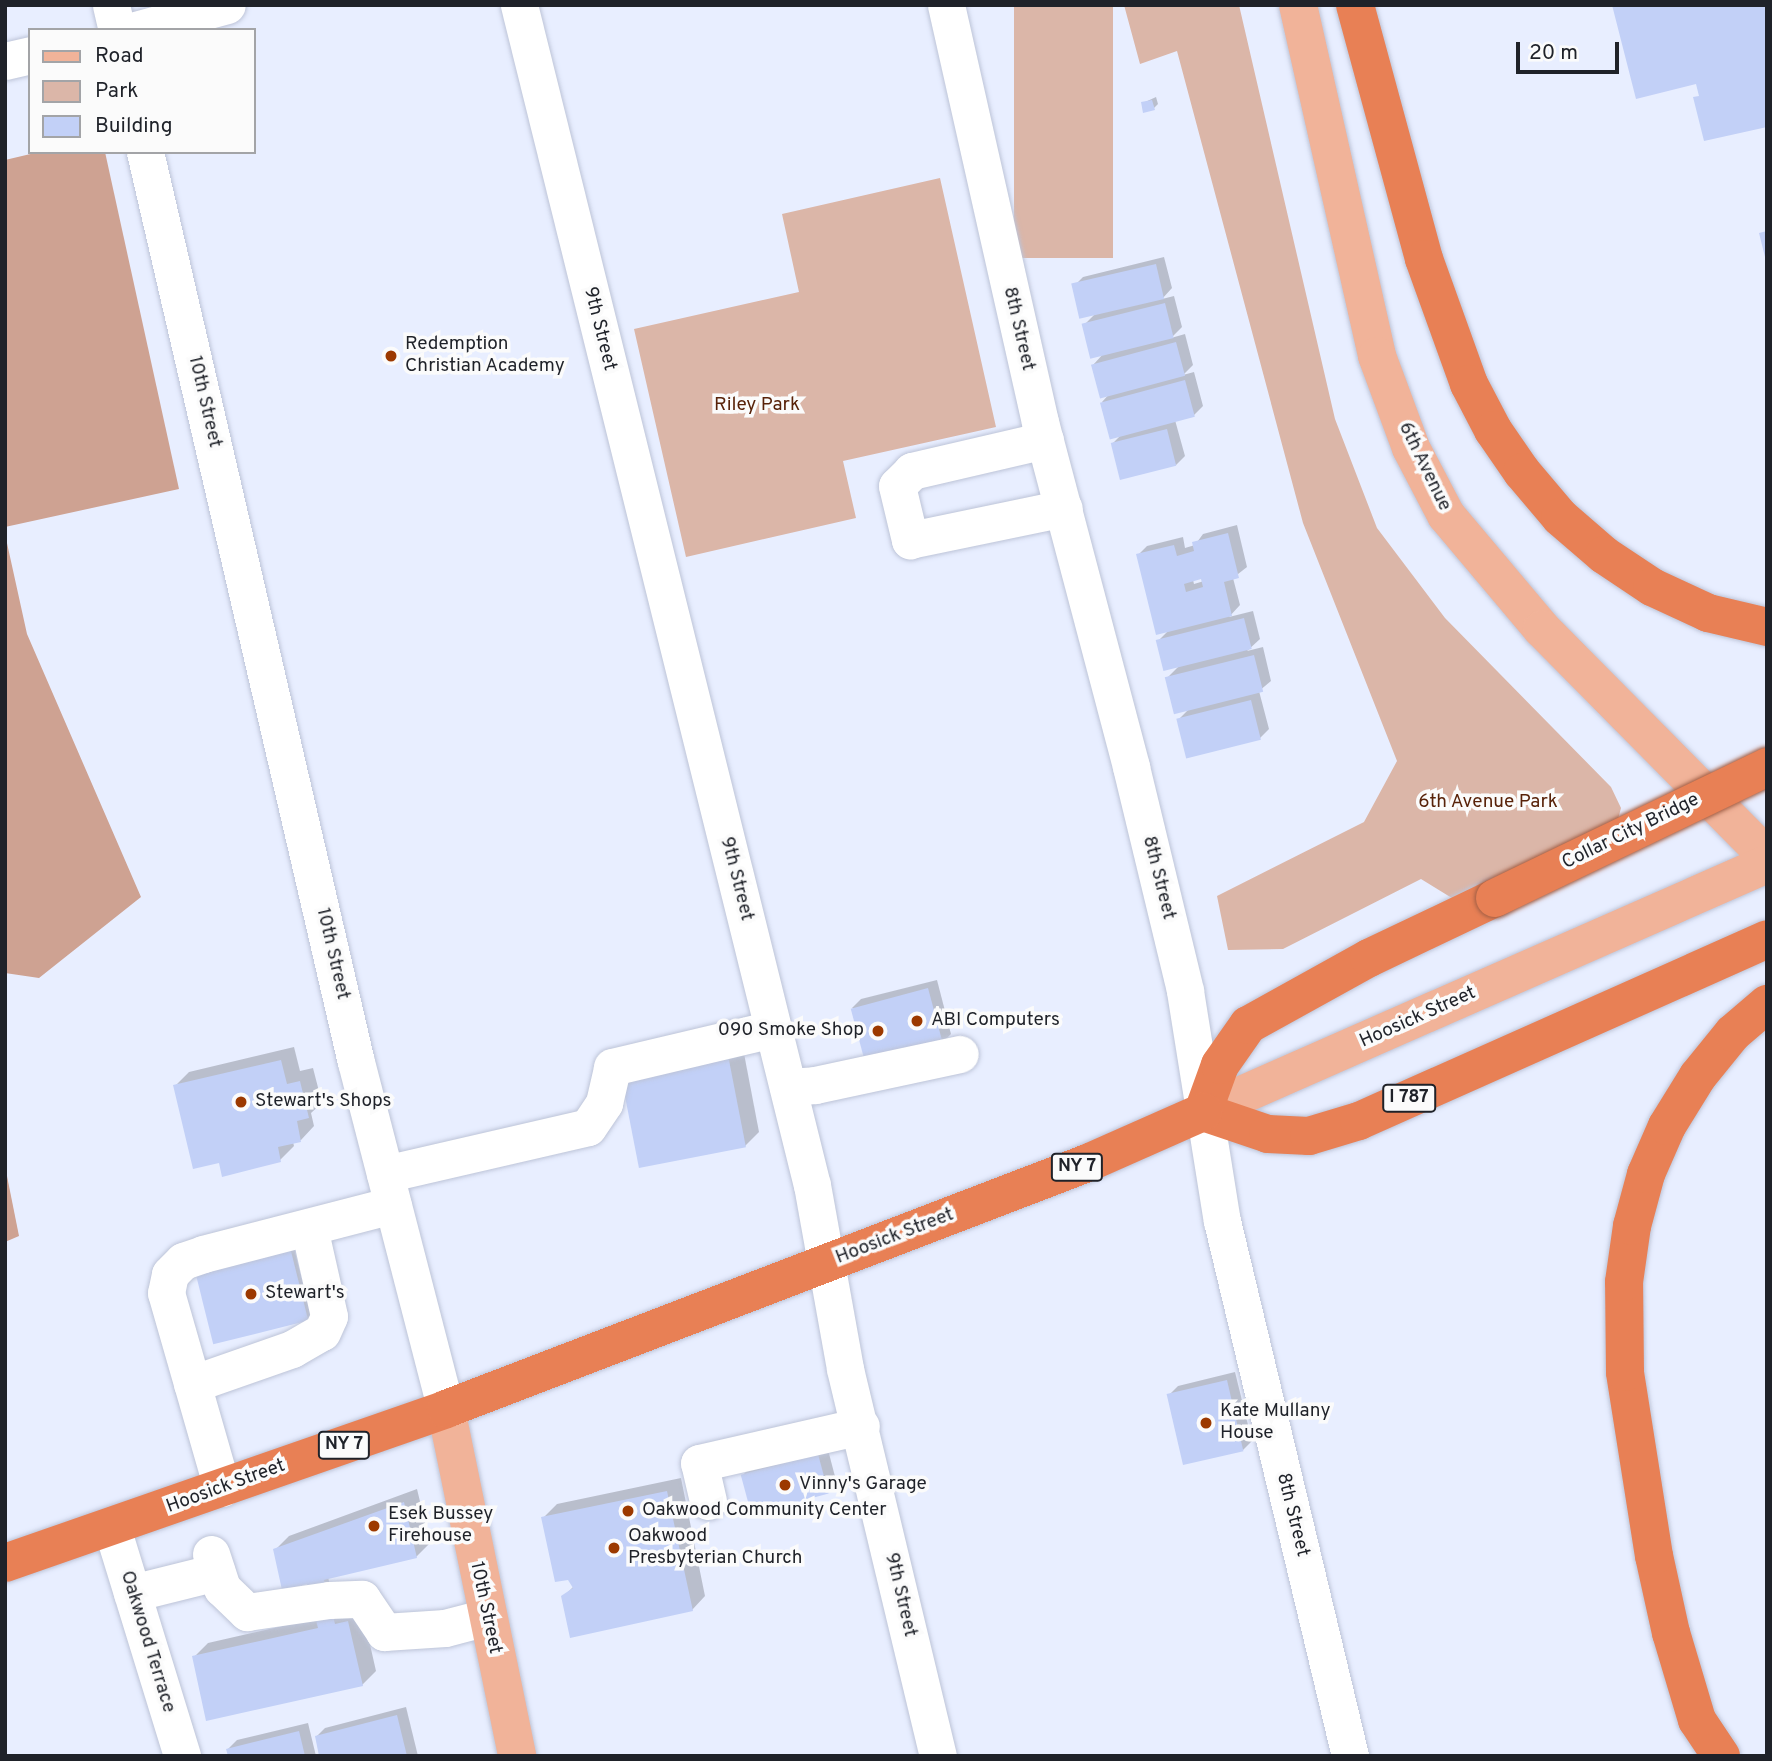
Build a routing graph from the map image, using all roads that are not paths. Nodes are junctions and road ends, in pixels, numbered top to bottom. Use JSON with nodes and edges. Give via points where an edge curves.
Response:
{"nodes":[{"id":1,"x":111,"y":5,"type":"edge"},
{"id":2,"x":227,"y":5,"type":"edge"},
{"id":3,"x":519,"y":5,"type":"edge"},
{"id":4,"x":946,"y":5,"type":"edge"},
{"id":5,"x":1298,"y":5,"type":"edge"},
{"id":6,"x":1355,"y":5,"type":"edge"},
{"id":7,"x":1366,"y":5,"type":"edge"},
{"id":8,"x":117,"y":28,"type":"edge"},
{"id":9,"x":142,"y":28,"type":"edge"},
{"id":10,"x":28,"y":55,"type":"edge"},
{"id":11,"x":5,"y":61,"type":"edge"},
{"id":12,"x":1382,"y":105,"type":"junction"},
{"id":13,"x":145,"y":154,"type":"edge"},
{"id":14,"x":1045,"y":440,"type":"junction"},
{"id":15,"x":1064,"y":508,"type":"junction"},
{"id":16,"x":1767,"y":627,"type":"edge"},
{"id":17,"x":1767,"y":767,"type":"edge"},
{"id":18,"x":1767,"y":856,"type":"edge"},
{"id":19,"x":1767,"y":864,"type":"edge"},
{"id":20,"x":1767,"y":939,"type":"edge"},
{"id":21,"x":1767,"y":1004,"type":"edge"},
{"id":22,"x":773,"y":1029,"type":"junction"},
{"id":23,"x":960,"y":1054,"type":"dead end"},
{"id":24,"x":788,"y":1087,"type":"junction"},
{"id":25,"x":1203,"y":1112,"type":"junction"},
{"id":26,"x":389,"y":1189,"type":"junction"},
{"id":27,"x":309,"y":1227,"type":"junction"},
{"id":28,"x":827,"y":1263,"type":"junction"},
{"id":29,"x":192,"y":1384,"type":"junction"},
{"id":30,"x":446,"y":1409,"type":"junction"},
{"id":31,"x":861,"y":1426,"type":"junction"},
{"id":32,"x":222,"y":1488,"type":"junction"},
{"id":33,"x":708,"y":1501,"type":"dead end"},
{"id":34,"x":112,"y":1528,"type":"junction"},
{"id":35,"x":5,"y":1563,"type":"edge"},
{"id":36,"x":132,"y":1593,"type":"junction"},
{"id":37,"x":487,"y":1617,"type":"junction"},
{"id":38,"x":182,"y":1756,"type":"edge"},
{"id":39,"x":517,"y":1756,"type":"edge"},
{"id":40,"x":938,"y":1756,"type":"edge"},
{"id":41,"x":1350,"y":1756,"type":"edge"},
{"id":42,"x":1721,"y":1756,"type":"edge"}],
"edges":[{"from":1,"to":8,"type":"street"},
{"from":2,"to":9,"type":"street"},
{"from":3,"to":22,"type":"street","name":"9th Street"},
{"from":4,"to":14,"type":"street","name":"8th Street"},
{"from":5,"to":18,"type":"main road","name":"6th Avenue","via":[[1377,356],[1411,448],[1446,515],[1542,629]]},
{"from":6,"to":12,"type":"highway"},
{"from":7,"to":12,"type":"highway"},
{"from":10,"to":11,"type":"street"},
{"from":12,"to":16,"type":"highway","via":[[1424,258],[1469,384],[1522,472],[1560,517],[1604,555],[1652,587],[1708,612]]},
{"from":13,"to":26,"type":"street","name":"10th Street"},
{"from":14,"to":15,"type":"street","name":"8th Street"},
{"from":14,"to":15,"type":"street","via":[[912,471],[897,486],[910,540]]},
{"from":15,"to":25,"type":"street","name":"8th Street","via":[[1185,991]]},
{"from":17,"to":25,"type":"highway","name":"Collar City Bridge","bridge":true,"via":[[1369,958],[1248,1025],[1220,1065]]},
{"from":19,"to":25,"type":"main road","name":"Hoosick Street"},
{"from":20,"to":25,"type":"highway","number":"I 787","via":[[1359,1121],[1309,1136],[1269,1134]]},
{"from":21,"to":42,"type":"highway","via":[[1733,1033],[1667,1126],[1632,1226],[1624,1282],[1625,1371],[1654,1556],[1671,1633],[1698,1720]]},
{"from":22,"to":24,"type":"street","name":"9th Street"},
{"from":22,"to":26,"type":"street","via":[[612,1067],[604,1103],[588,1127]]},
{"from":23,"to":24,"type":"street"},
{"from":24,"to":28,"type":"street","name":"9th Street"},
{"from":25,"to":28,"type":"highway","name":"Hoosick Street","number":"NY 7"},
{"from":25,"to":41,"type":"street","name":"8th Street","via":[[1229,1255]]},
{"from":26,"to":27,"type":"street"},
{"from":26,"to":30,"type":"street","name":"10th Street"},
{"from":27,"to":29,"type":"street","via":[[329,1316],[322,1332],[292,1349]]},
{"from":27,"to":29,"type":"street","via":[[202,1254],[183,1261],[170,1273],[166,1293]]},
{"from":28,"to":30,"type":"highway","name":"Hoosick Street","number":"NY 7"},
{"from":28,"to":31,"type":"street","name":"9th Street","via":[[845,1369]]},
{"from":29,"to":32,"type":"street"},
{"from":30,"to":32,"type":"highway","name":"Hoosick Street","number":"NY 7"},
{"from":30,"to":37,"type":"main road","name":"10th Street"},
{"from":31,"to":33,"type":"street","via":[[699,1463]]},
{"from":31,"to":40,"type":"street","name":"9th Street"},
{"from":32,"to":34,"type":"highway","name":"Hoosick Street","number":"NY 7"},
{"from":34,"to":35,"type":"highway","name":"Hoosick Street","number":"NY 7"},
{"from":34,"to":36,"type":"street","name":"Oakwood Terrace"},
{"from":36,"to":37,"type":"street","via":[[214,1563],[222,1588],[247,1612],[362,1599],[384,1632],[445,1628]]},
{"from":36,"to":38,"type":"street","name":"Oakwood Terrace"},
{"from":37,"to":39,"type":"main road","name":"10th Street"}]}
